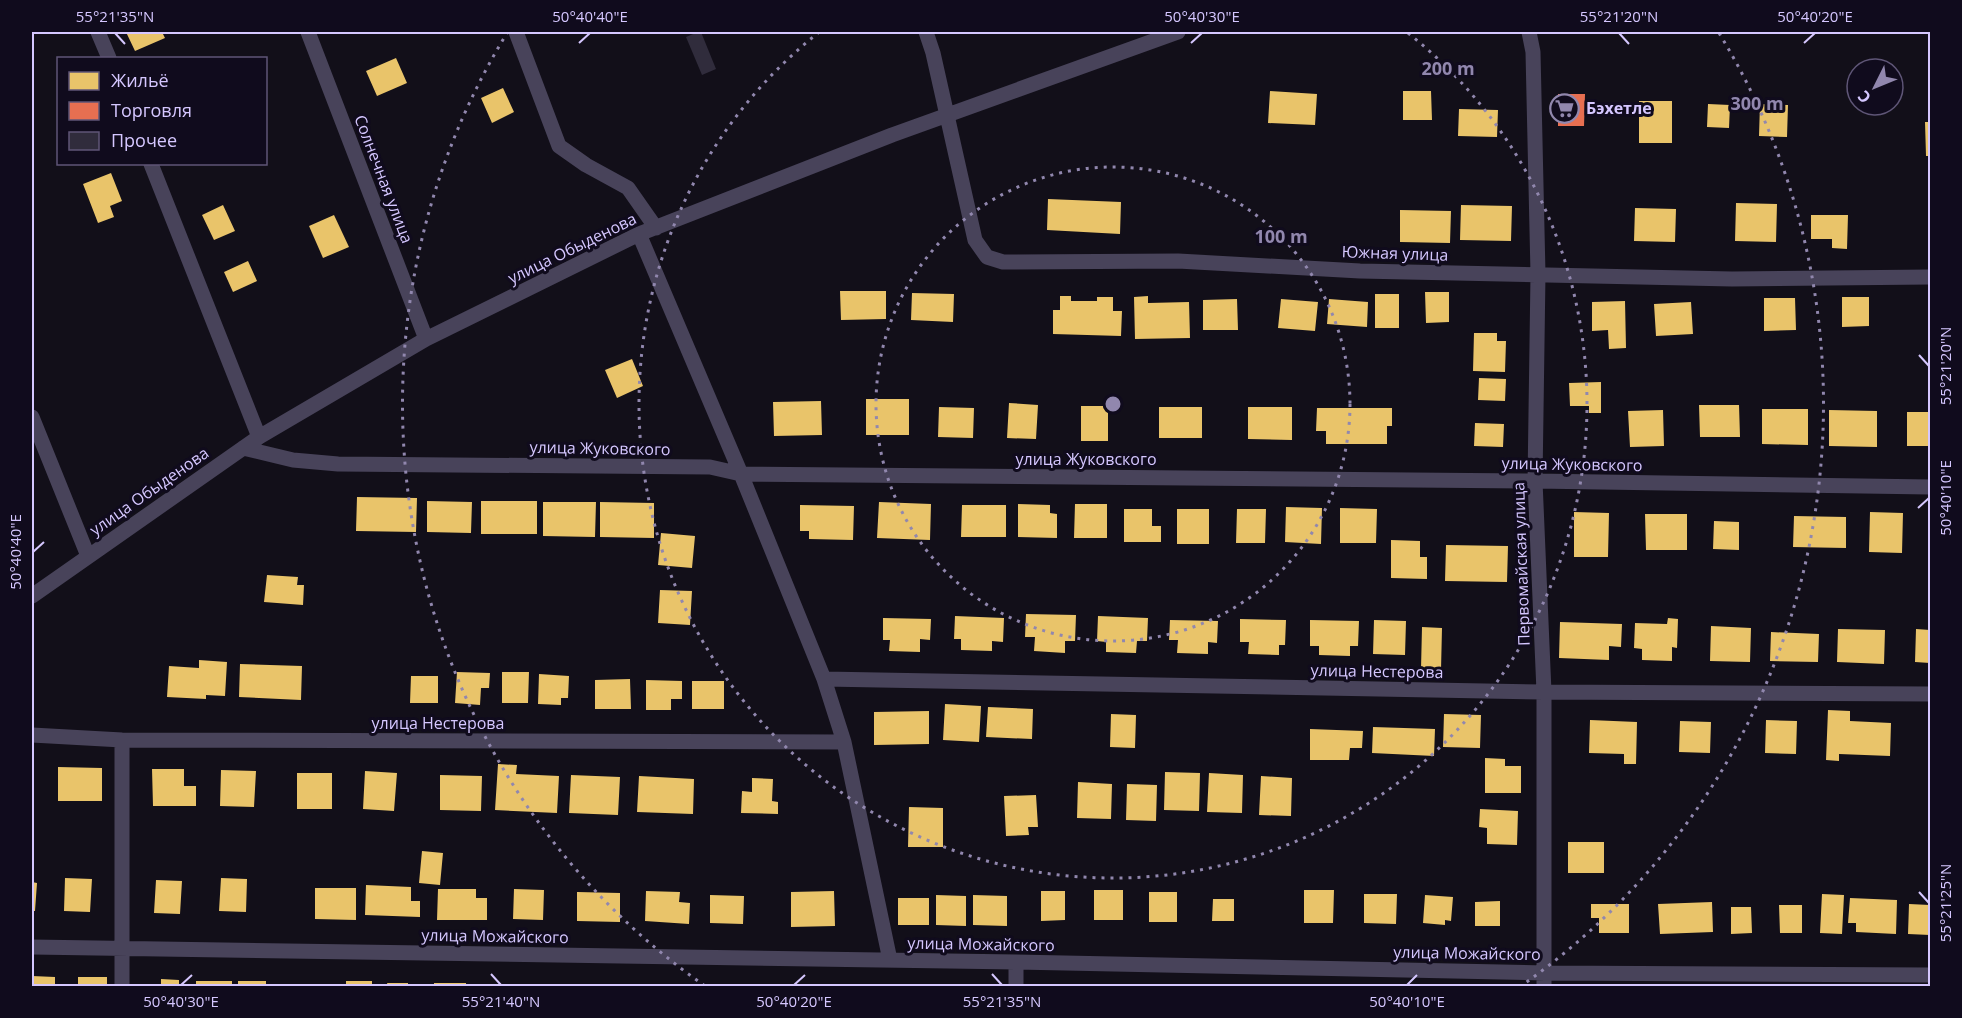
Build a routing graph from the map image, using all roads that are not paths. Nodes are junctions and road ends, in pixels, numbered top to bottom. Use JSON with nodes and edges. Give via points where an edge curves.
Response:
{"nodes":[{"id":1,"x":98,"y":32,"type":"edge"},
{"id":2,"x":308,"y":32,"type":"edge"},
{"id":3,"x":516,"y":32,"type":"edge"},
{"id":4,"x":926,"y":32,"type":"edge"},
{"id":5,"x":1178,"y":32,"type":"edge"},
{"id":6,"x":1529,"y":32,"type":"edge"},
{"id":7,"x":109,"y":57,"type":"edge"},
{"id":8,"x":948,"y":115,"type":"junction"},
{"id":9,"x":151,"y":165,"type":"edge"},
{"id":10,"x":656,"y":228,"type":"junction"},
{"id":11,"x":639,"y":234,"type":"junction"},
{"id":12,"x":1538,"y":274,"type":"junction"},
{"id":13,"x":1930,"y":277,"type":"edge"},
{"id":14,"x":426,"y":339,"type":"junction"},
{"id":15,"x":32,"y":417,"type":"edge"},
{"id":16,"x":259,"y":437,"type":"junction"},
{"id":17,"x":243,"y":448,"type":"junction"},
{"id":18,"x":741,"y":474,"type":"junction"},
{"id":19,"x":1535,"y":481,"type":"junction"},
{"id":20,"x":1930,"y":487,"type":"edge"},
{"id":21,"x":88,"y":556,"type":"junction"},
{"id":22,"x":32,"y":596,"type":"edge"},
{"id":23,"x":824,"y":679,"type":"junction"},
{"id":24,"x":1544,"y":692,"type":"junction"},
{"id":25,"x":1930,"y":693,"type":"edge"},
{"id":26,"x":32,"y":735,"type":"edge"},
{"id":27,"x":122,"y":740,"type":"junction"},
{"id":28,"x":844,"y":742,"type":"junction"},
{"id":29,"x":32,"y":946,"type":"edge"},
{"id":30,"x":123,"y":948,"type":"junction"},
{"id":31,"x":890,"y":960,"type":"junction"},
{"id":32,"x":1016,"y":962,"type":"junction"},
{"id":33,"x":1930,"y":975,"type":"edge"},
{"id":34,"x":1545,"y":980,"type":"edge"},
{"id":35,"x":122,"y":987,"type":"edge"},
{"id":36,"x":1016,"y":987,"type":"edge"}],
"edges":[{"from":1,"to":7,"type":"street"},
{"from":2,"to":14,"type":"street","name":"Солнечная улица"},
{"from":3,"to":10,"type":"street","via":[[559,146],[628,188]]},
{"from":4,"to":8,"type":"street","name":"Южная улица"},
{"from":5,"to":8,"type":"street","name":"улица Обыденова"},
{"from":6,"to":12,"type":"street","name":"Первомайская улица","via":[[1533,52]]},
{"from":8,"to":10,"type":"street","name":"улица Обыденова"},
{"from":8,"to":12,"type":"street","name":"Южная улица","via":[[975,240],[987,257],[1003,262],[1178,261],[1360,271]]},
{"from":9,"to":16,"type":"street"},
{"from":10,"to":11,"type":"street","name":"улица Обыденова"},
{"from":11,"to":14,"type":"street","name":"улица Обыденова"},
{"from":11,"to":18,"type":"street"},
{"from":12,"to":13,"type":"street","name":"Южная улица","via":[[1732,279]]},
{"from":12,"to":19,"type":"street","name":"Первомайская улица"},
{"from":14,"to":16,"type":"street","name":"улица Обыденова"},
{"from":15,"to":21,"type":"street"},
{"from":16,"to":17,"type":"street","name":"улица Обыденова"},
{"from":17,"to":18,"type":"street","name":"улица Жуковского","via":[[293,460],[338,464],[710,468]]},
{"from":17,"to":21,"type":"street","name":"улица Обыденова"},
{"from":18,"to":19,"type":"street","name":"улица Жуковского"},
{"from":18,"to":23,"type":"street"},
{"from":19,"to":20,"type":"street","name":"улица Жуковского"},
{"from":19,"to":24,"type":"street","name":"Первомайская улица"},
{"from":21,"to":22,"type":"street","name":"улица Обыденова"},
{"from":23,"to":24,"type":"street","name":"улица Нестерова"},
{"from":23,"to":28,"type":"street"},
{"from":24,"to":25,"type":"street","name":"улица Нестерова"},
{"from":24,"to":34,"type":"street","name":"Первомайская улица"},
{"from":26,"to":27,"type":"street","name":"улица Нестерова"},
{"from":27,"to":28,"type":"street","name":"улица Нестерова"},
{"from":27,"to":30,"type":"street"},
{"from":28,"to":31,"type":"street"},
{"from":29,"to":30,"type":"street","name":"улица Можайского"},
{"from":30,"to":31,"type":"street","name":"улица Можайского"},
{"from":30,"to":35,"type":"street"},
{"from":31,"to":32,"type":"street","name":"улица Можайского"},
{"from":32,"to":34,"type":"street","name":"улица Можайского"},
{"from":32,"to":36,"type":"street"},
{"from":33,"to":34,"type":"street","name":"улица Можайского"}]}
